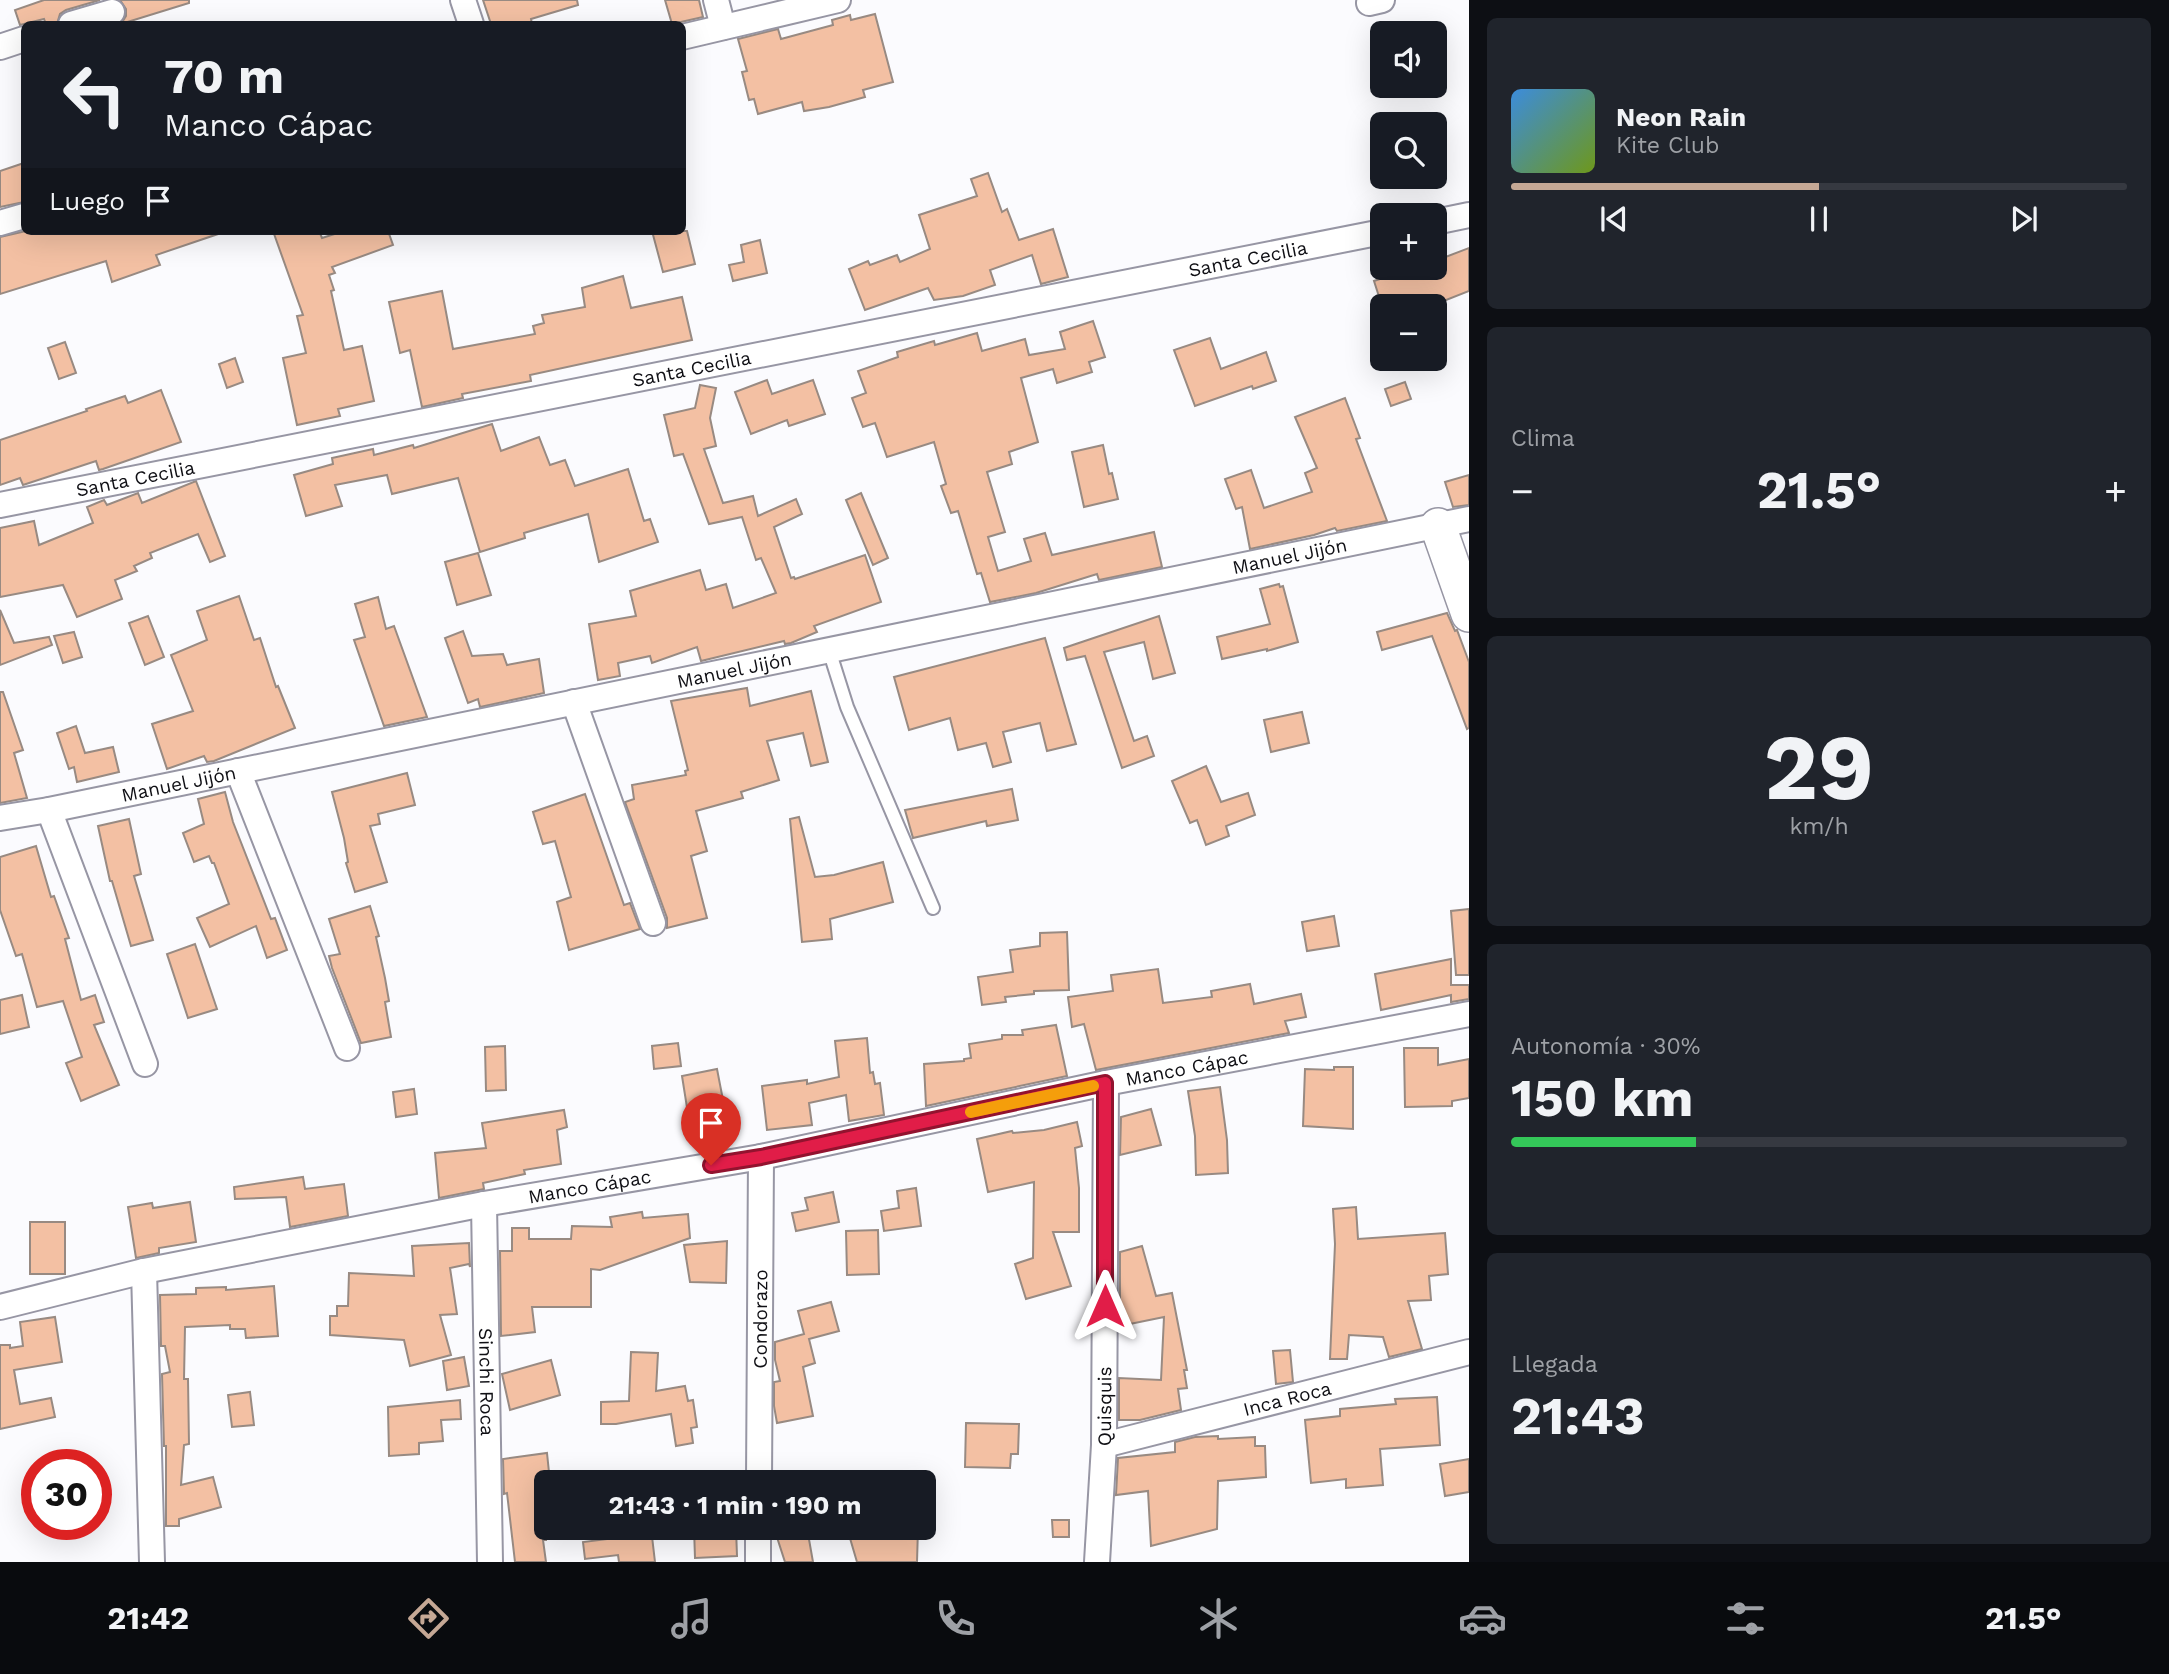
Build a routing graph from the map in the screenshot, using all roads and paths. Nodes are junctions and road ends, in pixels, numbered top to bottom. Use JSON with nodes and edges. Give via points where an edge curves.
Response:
{"nodes":[{"id":1,"x":463,"y":0,"type":"edge"},
{"id":2,"x":716,"y":0,"type":"edge"},
{"id":3,"x":838,"y":0,"type":"edge"},
{"id":4,"x":112,"y":12,"type":"edge"},
{"id":5,"x":81,"y":21,"type":"edge"},
{"id":6,"x":470,"y":21,"type":"edge"},
{"id":7,"x":723,"y":27,"type":"junction"},
{"id":8,"x":686,"y":36,"type":"edge"},
{"id":9,"x":21,"y":40,"type":"edge"},
{"id":10,"x":0,"y":47,"type":"edge"},
{"id":11,"x":1469,"y":215,"type":"edge"},
{"id":12,"x":21,"y":217,"type":"edge"},
{"id":13,"x":1447,"y":220,"type":"edge"},
{"id":14,"x":0,"y":223,"type":"edge"},
{"id":15,"x":1370,"y":234,"type":"edge"},
{"id":16,"x":0,"y":505,"type":"edge"},
{"id":17,"x":1453,"y":523,"type":"edge"},
{"id":18,"x":1469,"y":614,"type":"edge"},
{"id":19,"x":829,"y":650,"type":"junction"},
{"id":20,"x":574,"y":702,"type":"junction"},
{"id":21,"x":238,"y":771,"type":"junction"},
{"id":22,"x":50,"y":810,"type":"junction"},
{"id":23,"x":0,"y":818,"type":"edge"},
{"id":24,"x":933,"y":908,"type":"dead end"},
{"id":25,"x":653,"y":923,"type":"dead end"},
{"id":26,"x":1469,"y":1014,"type":"edge"},
{"id":27,"x":347,"y":1048,"type":"dead end"},
{"id":28,"x":145,"y":1064,"type":"dead end"},
{"id":29,"x":1105,"y":1083,"type":"junction"},
{"id":30,"x":761,"y":1157,"type":"junction"},
{"id":31,"x":484,"y":1204,"type":"junction"},
{"id":32,"x":144,"y":1271,"type":"junction"},
{"id":33,"x":0,"y":1307,"type":"edge"},
{"id":34,"x":1469,"y":1352,"type":"edge"},
{"id":35,"x":1104,"y":1445,"type":"junction"},
{"id":36,"x":759,"y":1470,"type":"edge"},
{"id":37,"x":758,"y":1540,"type":"edge"},
{"id":38,"x":152,"y":1562,"type":"edge"},
{"id":39,"x":490,"y":1562,"type":"edge"},
{"id":40,"x":758,"y":1562,"type":"edge"},
{"id":41,"x":1097,"y":1562,"type":"edge"}],
"edges":[{"from":1,"to":6,"type":"street"},
{"from":2,"to":7,"type":"street"},
{"from":3,"to":7,"type":"street"},
{"from":4,"to":5,"type":"street"},
{"from":7,"to":8,"type":"street"},
{"from":9,"to":10,"type":"street"},
{"from":11,"to":13,"type":"street"},
{"from":12,"to":14,"type":"street"},
{"from":15,"to":16,"type":"street","name":"Santa Cecilia"},
{"from":17,"to":18,"type":"street"},
{"from":17,"to":19,"type":"street","name":"Manuel Jijón"},
{"from":19,"to":20,"type":"street","name":"Manuel Jijón"},
{"from":19,"to":24,"type":"lane","via":[[847,708]]},
{"from":20,"to":21,"type":"street","name":"Manuel Jijón"},
{"from":20,"to":25,"type":"street"},
{"from":21,"to":22,"type":"street","name":"Manuel Jijón"},
{"from":21,"to":27,"type":"street"},
{"from":22,"to":23,"type":"street","name":"Manuel Jijón"},
{"from":22,"to":28,"type":"street"},
{"from":26,"to":29,"type":"street","name":"Manco Cápac"},
{"from":29,"to":30,"type":"street","name":"Manco Cápac"},
{"from":29,"to":35,"type":"street","name":"Quisquis"},
{"from":30,"to":31,"type":"street","name":"Manco Cápac"},
{"from":30,"to":36,"type":"street","name":"Condorazo"},
{"from":31,"to":32,"type":"street","name":"Manco Cápac"},
{"from":31,"to":39,"type":"street","name":"Sinchi Roca"},
{"from":32,"to":33,"type":"street","name":"Manco Cápac"},
{"from":32,"to":38,"type":"street"},
{"from":34,"to":35,"type":"street","name":"Inca Roca"},
{"from":35,"to":41,"type":"street","name":"Quisquis"},
{"from":37,"to":40,"type":"street"}]}
